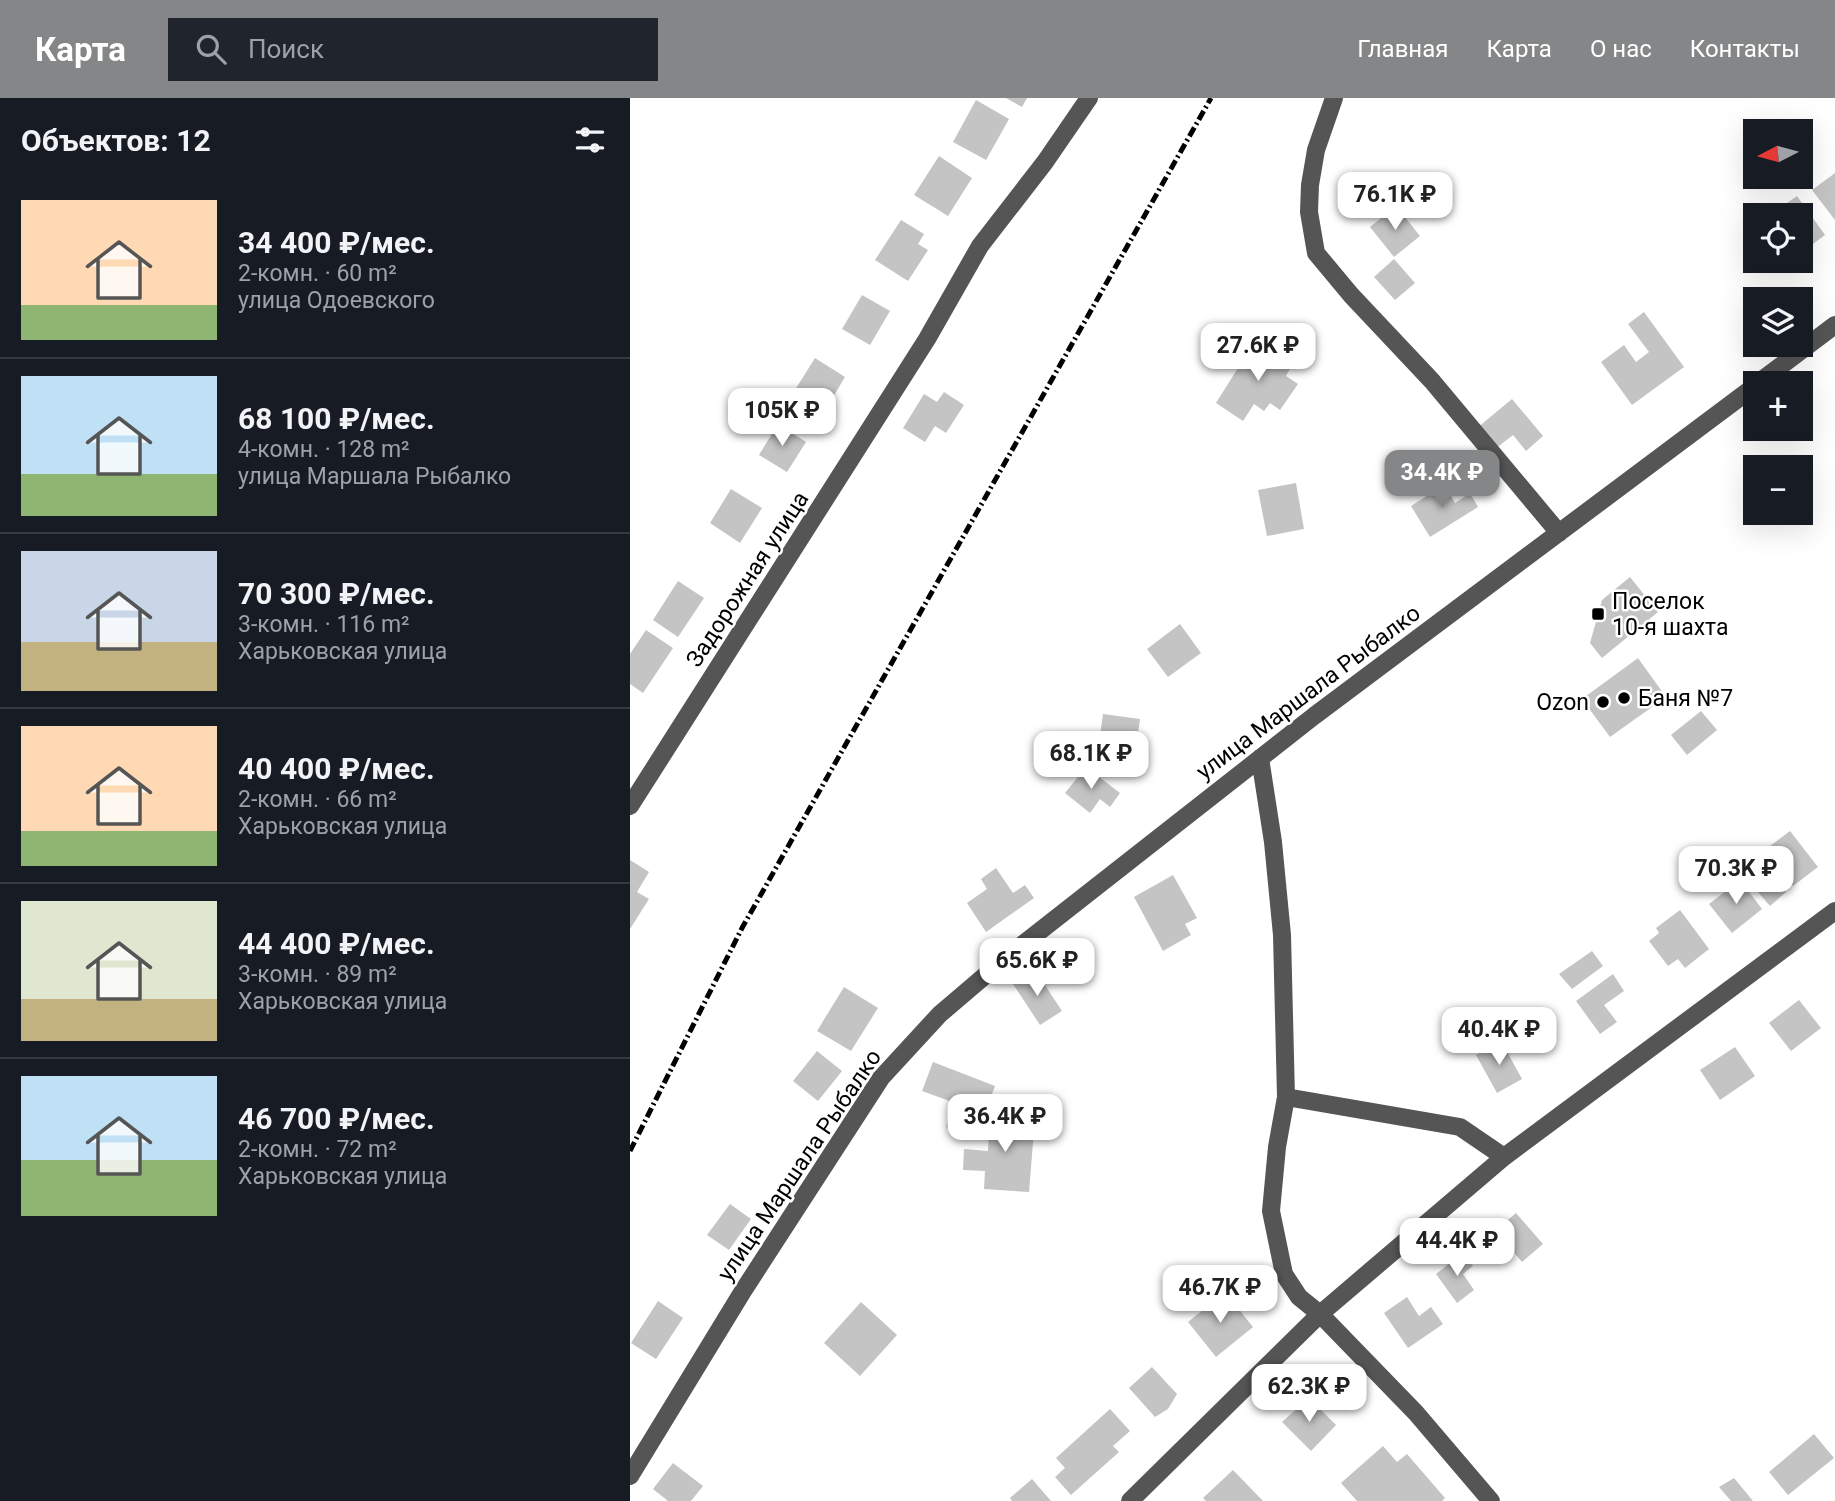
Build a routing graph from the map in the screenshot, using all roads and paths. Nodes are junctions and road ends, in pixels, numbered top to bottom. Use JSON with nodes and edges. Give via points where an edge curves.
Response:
{"nodes":[{"id":1,"x":1089,"y":98,"type":"edge"},
{"id":2,"x":1334,"y":98,"type":"edge"},
{"id":3,"x":1835,"y":326,"type":"edge"},
{"id":4,"x":1774,"y":371,"type":"edge"},
{"id":5,"x":1743,"y":395,"type":"edge"},
{"id":6,"x":1559,"y":533,"type":"junction"},
{"id":7,"x":1260,"y":758,"type":"junction"},
{"id":8,"x":630,"y":806,"type":"edge"},
{"id":9,"x":1835,"y":911,"type":"edge"},
{"id":10,"x":1286,"y":1097,"type":"junction"},
{"id":11,"x":1504,"y":1157,"type":"junction"},
{"id":12,"x":1320,"y":1314,"type":"junction"},
{"id":13,"x":630,"y":1476,"type":"edge"},
{"id":14,"x":1130,"y":1501,"type":"edge"},
{"id":15,"x":1492,"y":1501,"type":"edge"}],
"edges":[{"from":1,"to":8,"type":"street","name":"Задорожная улица","via":[[980,246],[927,339]]},
{"from":2,"to":6,"type":"street","via":[[1316,150],[1310,185],[1316,253]]},
{"from":3,"to":4,"type":"street","name":"улица Маршала Рыбалко"},
{"from":5,"to":6,"type":"street","name":"улица Маршала Рыбалко"},
{"from":6,"to":7,"type":"street","name":"улица Маршала Рыбалко"},
{"from":7,"to":10,"type":"street","via":[[1282,935]]},
{"from":7,"to":13,"type":"street","name":"улица Маршала Рыбалко","via":[[1008,956],[940,1014],[881,1078],[743,1290]]},
{"from":9,"to":11,"type":"street"},
{"from":10,"to":11,"type":"street","via":[[1460,1127]]},
{"from":10,"to":12,"type":"street","via":[[1270,1212],[1284,1273],[1298,1297]]},
{"from":11,"to":12,"type":"street"},
{"from":12,"to":14,"type":"street"},
{"from":12,"to":15,"type":"street","via":[[1416,1413]]}]}
